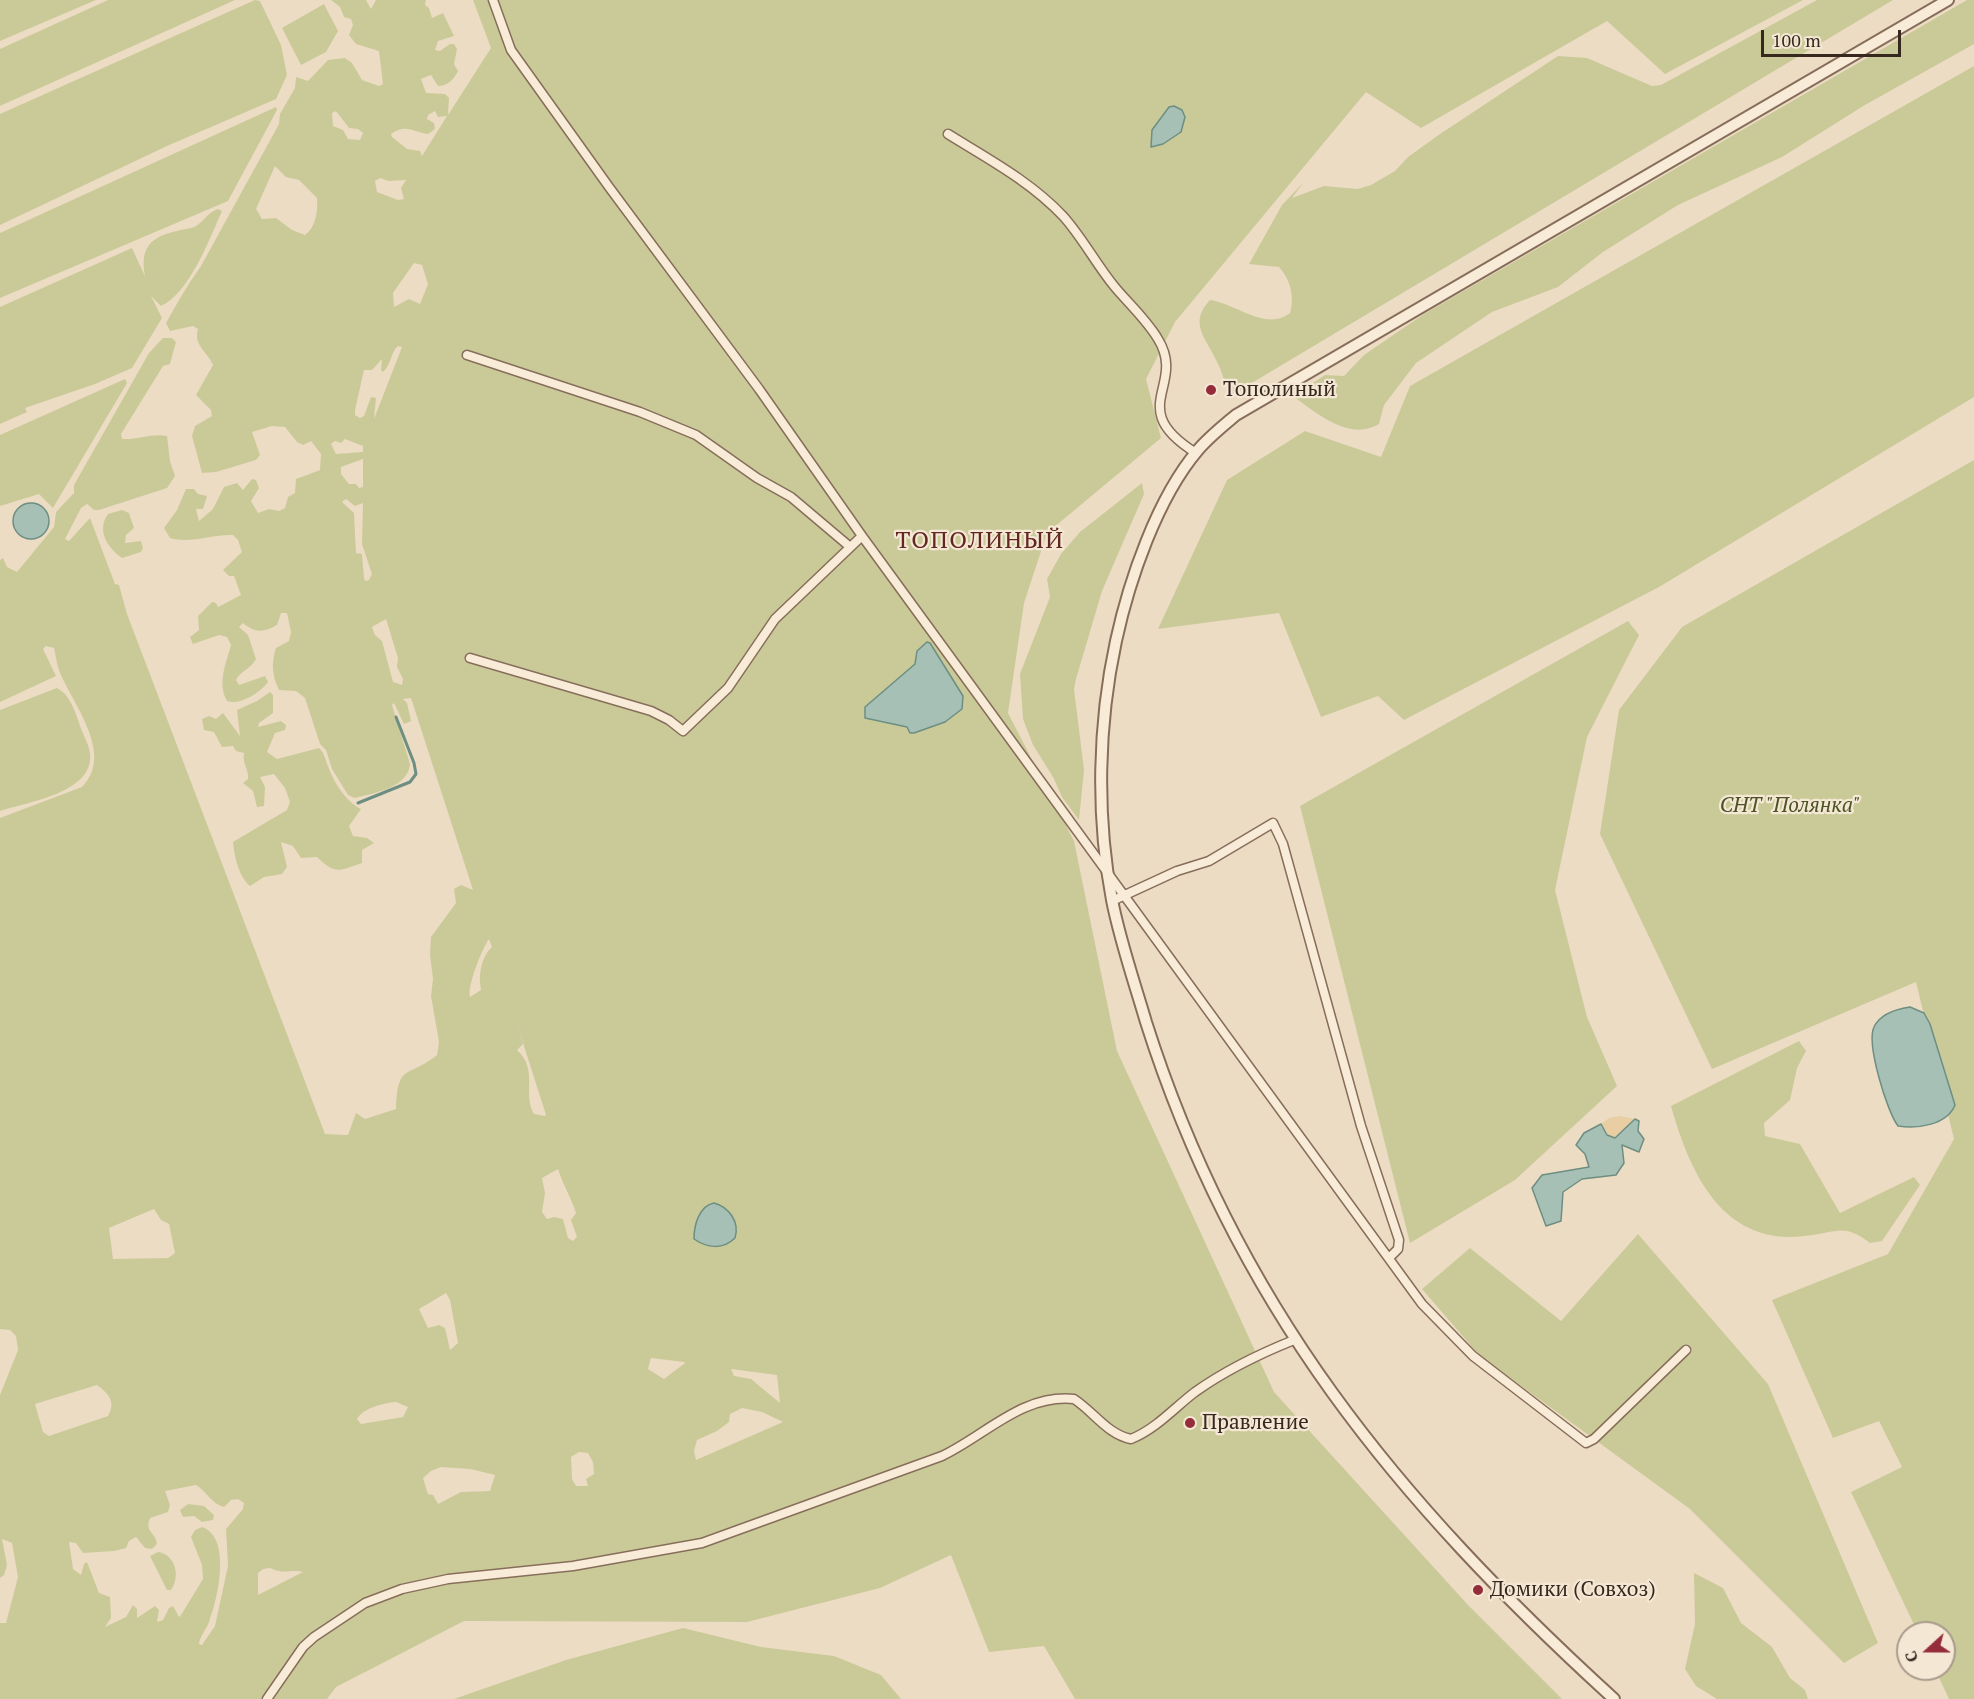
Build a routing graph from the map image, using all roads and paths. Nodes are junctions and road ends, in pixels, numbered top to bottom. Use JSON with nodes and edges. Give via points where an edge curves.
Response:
{"nodes":[{"id":1,"x":493,"y":0,"type":"edge"},
{"id":2,"x":1948,"y":0,"type":"edge"},
{"id":3,"x":948,"y":134,"type":"dead end"},
{"id":4,"x":467,"y":355,"type":"dead end"},
{"id":5,"x":1196,"y":453,"type":"junction"},
{"id":6,"x":862,"y":536,"type":"junction"},
{"id":7,"x":849,"y":546,"type":"junction"},
{"id":8,"x":470,"y":658,"type":"dead end"},
{"id":9,"x":1108,"y":871,"type":"junction"},
{"id":10,"x":1125,"y":895,"type":"junction"},
{"id":11,"x":1112,"y":901,"type":"junction"},
{"id":12,"x":1389,"y":1258,"type":"junction"},
{"id":13,"x":1294,"y":1340,"type":"junction"},
{"id":14,"x":1686,"y":1350,"type":"dead end"},
{"id":15,"x":267,"y":1699,"type":"edge"},
{"id":16,"x":1614,"y":1699,"type":"edge"}],
"edges":[{"from":1,"to":6,"type":"street","via":[[511,50]]},
{"from":2,"to":5,"type":"street","via":[[1264,397],[1236,415]]},
{"from":3,"to":5,"type":"street","via":[[1023,180],[1075,231],[1159,340],[1166,357],[1166,376],[1158,401],[1159,413],[1179,442]]},
{"from":4,"to":7,"type":"street","via":[[640,412],[696,435],[791,497]]},
{"from":5,"to":9,"type":"street","via":[[1175,485],[1145,549],[1120,624],[1102,750]]},
{"from":6,"to":7,"type":"street"},
{"from":6,"to":9,"type":"street"},
{"from":7,"to":8,"type":"street","via":[[775,619],[728,688],[683,731],[651,711]]},
{"from":9,"to":10,"type":"street"},
{"from":9,"to":11,"type":"street"},
{"from":10,"to":11,"type":"street"},
{"from":10,"to":12,"type":"street"},
{"from":10,"to":12,"type":"street","via":[[1191,865],[1209,861],[1273,823],[1283,844],[1361,1126],[1399,1240],[1398,1249]]},
{"from":11,"to":13,"type":"street","via":[[1153,1043],[1191,1144],[1248,1262]]},
{"from":12,"to":14,"type":"street","via":[[1422,1304],[1465,1349],[1586,1443],[1594,1440]]},
{"from":13,"to":15,"type":"street","via":[[1226,1372],[1131,1439],[1110,1430],[1074,1399],[1040,1401],[1021,1408],[942,1456],[702,1543],[573,1566],[448,1579],[402,1589],[365,1603],[314,1637]]},
{"from":13,"to":16,"type":"street","via":[[1359,1431],[1414,1498],[1482,1574]]}]}
